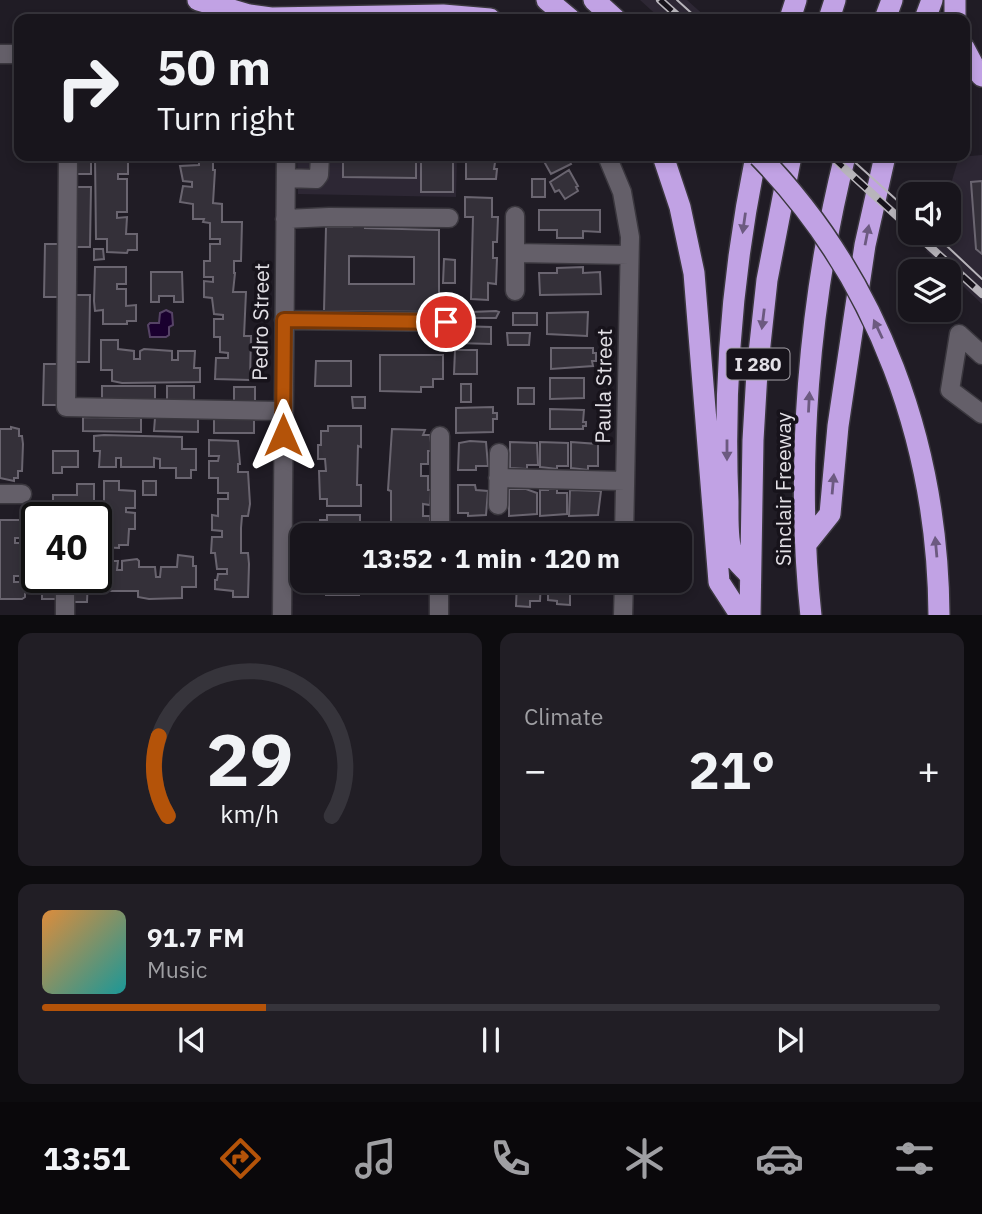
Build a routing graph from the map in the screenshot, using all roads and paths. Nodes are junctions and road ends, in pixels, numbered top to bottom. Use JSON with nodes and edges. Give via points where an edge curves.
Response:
{"nodes":[{"id":1,"x":198,"y":0,"type":"edge"},
{"id":2,"x":547,"y":0,"type":"edge"},
{"id":3,"x":594,"y":0,"type":"edge"},
{"id":4,"x":246,"y":14,"type":"edge"},
{"id":5,"x":564,"y":14,"type":"edge"},
{"id":6,"x":609,"y":14,"type":"edge"},
{"id":7,"x":970,"y":59,"type":"edge"},
{"id":8,"x":982,"y":76,"type":"edge"},
{"id":9,"x":68,"y":161,"type":"edge"},
{"id":10,"x":286,"y":161,"type":"edge"},
{"id":11,"x":320,"y":161,"type":"edge"},
{"id":12,"x":609,"y":161,"type":"edge"},
{"id":13,"x":665,"y":161,"type":"edge"},
{"id":14,"x":757,"y":161,"type":"edge"},
{"id":15,"x":762,"y":161,"type":"edge"},
{"id":16,"x":790,"y":161,"type":"edge"},
{"id":17,"x":844,"y":161,"type":"edge"},
{"id":18,"x":884,"y":161,"type":"edge"},
{"id":19,"x":286,"y":178,"type":"junction"},
{"id":20,"x":515,"y":216,"type":"dead end"},
{"id":21,"x":449,"y":218,"type":"dead end"},
{"id":22,"x":285,"y":219,"type":"junction"},
{"id":23,"x":629,"y":246,"type":"junction"},
{"id":24,"x":515,"y":253,"type":"junction"},
{"id":25,"x":515,"y":290,"type":"dead end"},
{"id":26,"x":284,"y":320,"type":"junction"},
{"id":27,"x":446,"y":322,"type":"dead end"},
{"id":28,"x":982,"y":355,"type":"edge"},
{"id":29,"x":283,"y":411,"type":"junction"},
{"id":30,"x":982,"y":414,"type":"edge"},
{"id":31,"x":440,"y":436,"type":"dead end"},
{"id":32,"x":499,"y":453,"type":"dead end"},
{"id":33,"x":498,"y":478,"type":"junction"},
{"id":34,"x":625,"y":481,"type":"junction"},
{"id":35,"x":0,"y":494,"type":"edge"},
{"id":36,"x":22,"y":494,"type":"dead end"},
{"id":37,"x":498,"y":505,"type":"dead end"},
{"id":38,"x":440,"y":523,"type":"edge"},
{"id":39,"x":624,"y":523,"type":"edge"},
{"id":40,"x":807,"y":544,"type":"junction"},
{"id":41,"x":750,"y":575,"type":"junction"},
{"id":42,"x":65,"y":593,"type":"edge"},
{"id":43,"x":439,"y":593,"type":"edge"},
{"id":44,"x":624,"y":593,"type":"edge"},
{"id":45,"x":65,"y":615,"type":"edge"},
{"id":46,"x":282,"y":615,"type":"edge"},
{"id":47,"x":439,"y":615,"type":"edge"},
{"id":48,"x":623,"y":615,"type":"edge"},
{"id":49,"x":741,"y":615,"type":"edge"},
{"id":50,"x":750,"y":615,"type":"edge"},
{"id":51,"x":811,"y":615,"type":"edge"},
{"id":52,"x":939,"y":615,"type":"edge"}],
"edges":[{"from":1,"to":4,"type":"highway"},
{"from":2,"to":5,"type":"highway"},
{"from":3,"to":6,"type":"highway"},
{"from":7,"to":8,"type":"highway"},
{"from":9,"to":29,"type":"street","via":[[65,407]]},
{"from":10,"to":19,"type":"street","name":"Pedro Street"},
{"from":11,"to":19,"type":"street","via":[[316,179]]},
{"from":12,"to":23,"type":"street","name":"Paula Street","via":[[622,192]]},
{"from":13,"to":49,"type":"highway","via":[[694,274],[719,582]]},
{"from":14,"to":41,"type":"highway","one_way":true,"via":[[735,296],[727,443],[732,554]]},
{"from":52,"to":15,"type":"highway","one_way":true,"bridge":true,"via":[[930,496],[897,374],[842,263],[804,208]]},
{"from":16,"to":41,"type":"highway","name":"Sinclair Freeway","number":"I 280","one_way":true,"via":[[769,267],[758,360]]},
{"from":40,"to":17,"type":"highway","name":"Sinclair Freeway","number":"I 280","one_way":true,"via":[[810,374],[827,237]]},
{"from":40,"to":18,"type":"highway","one_way":true,"via":[[831,514],[838,426],[865,245]]},
{"from":19,"to":22,"type":"street","name":"Pedro Street"},
{"from":20,"to":24,"type":"street"},
{"from":21,"to":22,"type":"street"},
{"from":22,"to":26,"type":"street","name":"Pedro Street"},
{"from":23,"to":24,"type":"street"},
{"from":23,"to":34,"type":"street","name":"Paula Street"},
{"from":24,"to":25,"type":"street"},
{"from":26,"to":27,"type":"street"},
{"from":26,"to":29,"type":"street","name":"Pedro Street"},
{"from":28,"to":30,"type":"street","via":[[960,334],[950,390]]},
{"from":29,"to":46,"type":"street","name":"Pedro Street"},
{"from":31,"to":38,"type":"street"},
{"from":32,"to":33,"type":"street"},
{"from":33,"to":34,"type":"street"},
{"from":33,"to":37,"type":"street"},
{"from":34,"to":39,"type":"street","name":"Paula Street"},
{"from":35,"to":36,"type":"street"},
{"from":40,"to":51,"type":"highway","name":"Sinclair Freeway","number":"I 280"},
{"from":41,"to":50,"type":"highway","name":"Sinclair Freeway","number":"I 280"},
{"from":42,"to":45,"type":"street"},
{"from":43,"to":47,"type":"street"},
{"from":44,"to":48,"type":"street"}]}
